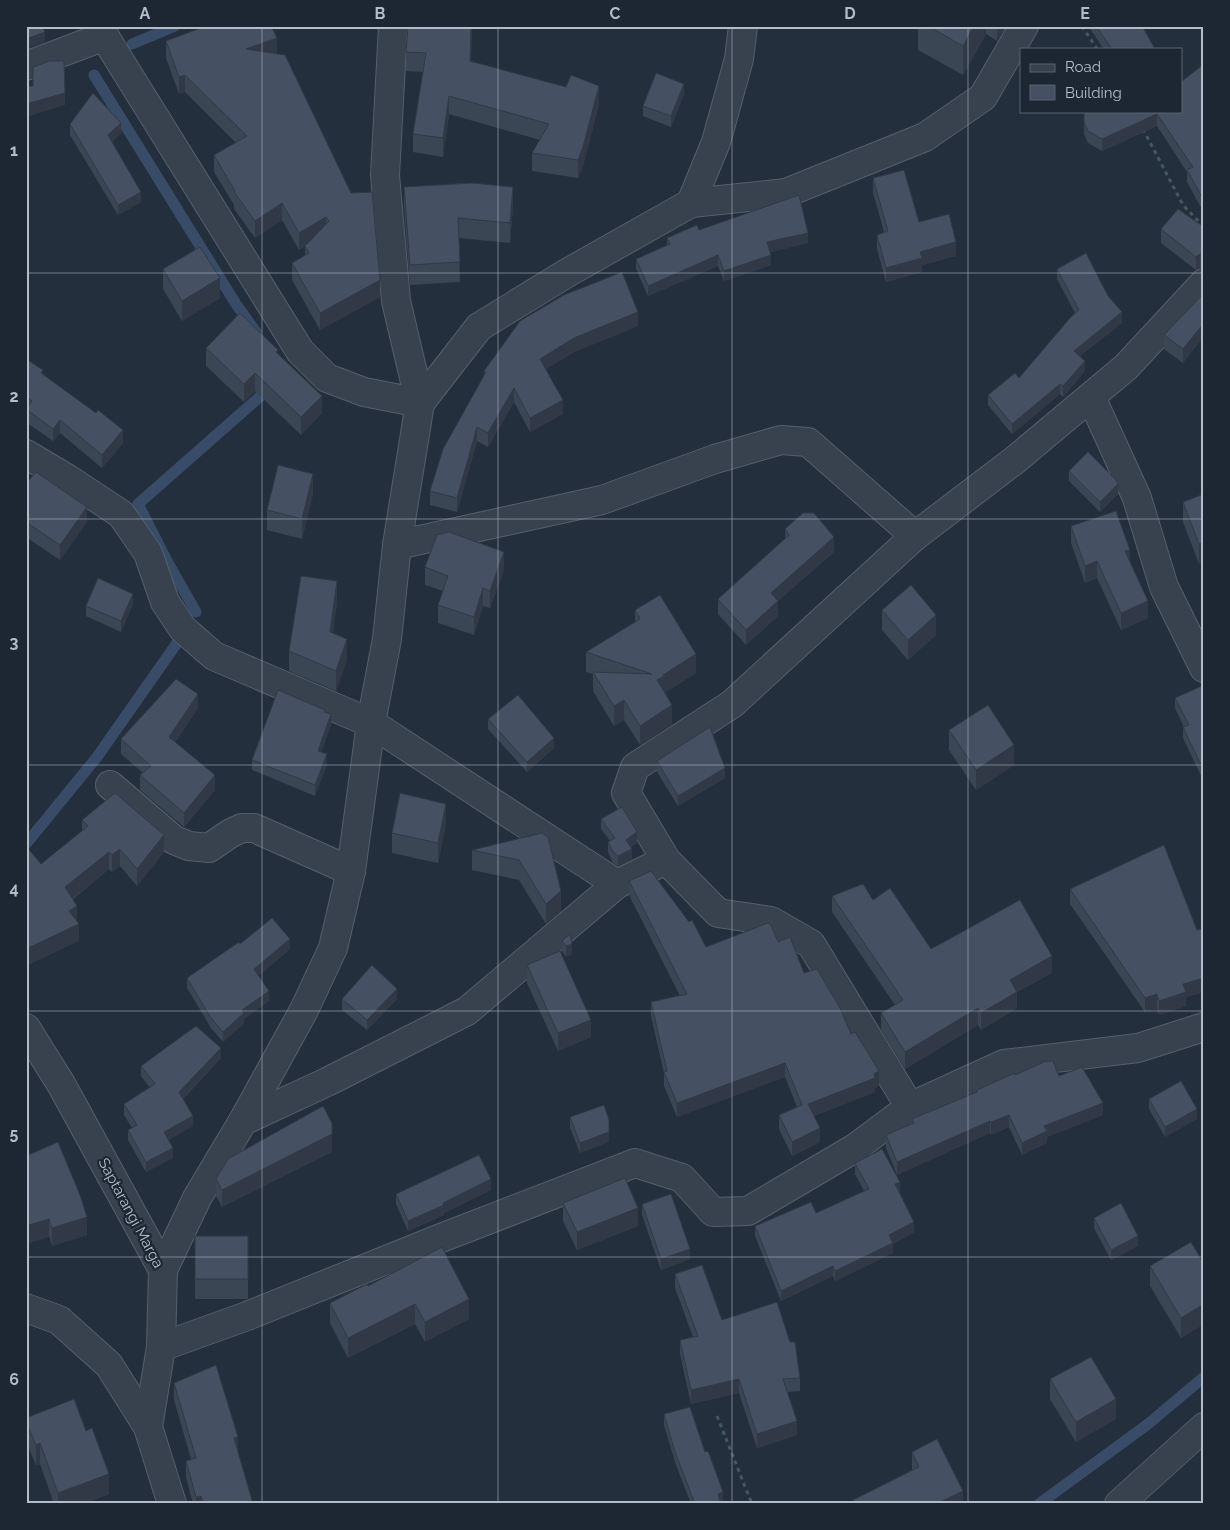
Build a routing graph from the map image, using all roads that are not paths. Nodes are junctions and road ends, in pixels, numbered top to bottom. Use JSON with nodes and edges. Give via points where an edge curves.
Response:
{"nodes":[{"id":1,"x":393,"y":26,"type":"edge"},
{"id":2,"x":743,"y":26,"type":"edge"},
{"id":3,"x":1024,"y":26,"type":"edge"},
{"id":4,"x":101,"y":31,"type":"edge"},
{"id":5,"x":26,"y":66,"type":"edge"},
{"id":6,"x":692,"y":203,"type":"junction"},
{"id":7,"x":1204,"y":283,"type":"edge"},
{"id":8,"x":1091,"y":397,"type":"junction"},
{"id":9,"x":420,"y":403,"type":"junction"},
{"id":10,"x":26,"y":454,"type":"edge"},
{"id":11,"x":915,"y":536,"type":"junction"},
{"id":12,"x":397,"y":545,"type":"junction"},
{"id":13,"x":1201,"y":656,"type":"edge"},
{"id":14,"x":371,"y":723,"type":"junction"},
{"id":15,"x":110,"y":785,"type":"dead end"},
{"id":16,"x":666,"y":860,"type":"junction"},
{"id":17,"x":351,"y":871,"type":"junction"},
{"id":18,"x":617,"y":884,"type":"junction"},
{"id":19,"x":1204,"y":1027,"type":"edge"},
{"id":20,"x":26,"y":1028,"type":"edge"},
{"id":21,"x":910,"y":1107,"type":"junction"},
{"id":22,"x":243,"y":1121,"type":"junction"},
{"id":23,"x":163,"y":1270,"type":"junction"},
{"id":24,"x":26,"y":1308,"type":"edge"},
{"id":25,"x":161,"y":1347,"type":"junction"},
{"id":26,"x":148,"y":1427,"type":"junction"},
{"id":27,"x":1204,"y":1427,"type":"edge"},
{"id":28,"x":172,"y":1504,"type":"edge"},
{"id":29,"x":1119,"y":1504,"type":"edge"}],
"edges":[{"from":1,"to":9,"type":"street","via":[[386,175],[396,301]]},
{"from":2,"to":6,"type":"street","via":[[738,59],[716,142]]},
{"from":3,"to":6,"type":"street","via":[[982,97],[925,137],[786,193]]},
{"from":4,"to":5,"type":"street"},
{"from":4,"to":9,"type":"street","via":[[300,351],[327,378],[364,392]]},
{"from":6,"to":9,"type":"street","via":[[478,327]]},
{"from":7,"to":8,"type":"street","via":[[1126,367]]},
{"from":8,"to":11,"type":"street"},
{"from":8,"to":13,"type":"street","via":[[1137,498],[1164,587]]},
{"from":9,"to":12,"type":"street"},
{"from":10,"to":14,"type":"street","via":[[121,514],[148,554],[165,602],[183,629],[214,656]]},
{"from":11,"to":12,"type":"street","via":[[808,442],[781,440],[715,459],[602,500]]},
{"from":11,"to":16,"type":"street","via":[[732,704],[635,768],[626,793]]},
{"from":12,"to":14,"type":"street","via":[[387,639]]},
{"from":14,"to":17,"type":"street"},
{"from":14,"to":18,"type":"street"},
{"from":15,"to":17,"type":"street","via":[[174,840],[189,846],[210,848],[231,833],[242,828],[254,828]]},
{"from":16,"to":18,"type":"street"},
{"from":16,"to":21,"type":"street","via":[[718,913],[771,921],[811,944]]},
{"from":17,"to":22,"type":"street","via":[[333,948],[304,1010]]},
{"from":18,"to":22,"type":"street","via":[[467,1011]]},
{"from":19,"to":21,"type":"street","via":[[1138,1048],[1004,1064]]},
{"from":20,"to":23,"type":"street","name":"Saptarangi Marga","via":[[61,1084]]},
{"from":21,"to":25,"type":"street","via":[[855,1148],[748,1210],[713,1212],[682,1178],[635,1163]]},
{"from":22,"to":23,"type":"street","via":[[197,1198]]},
{"from":23,"to":25,"type":"street","name":"Saptarangi Marga"},
{"from":24,"to":26,"type":"street","via":[[59,1320],[109,1365]]},
{"from":25,"to":26,"type":"street","name":"Saptarangi Marga"},
{"from":26,"to":28,"type":"street","name":"Saptarangi Marga"},
{"from":27,"to":29,"type":"street"}]}
